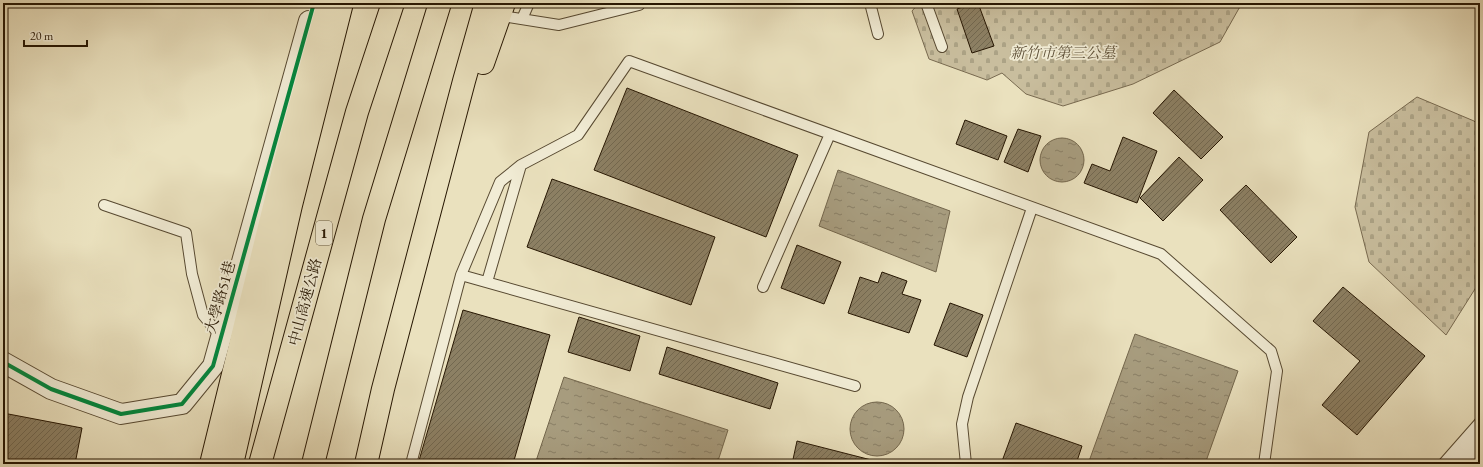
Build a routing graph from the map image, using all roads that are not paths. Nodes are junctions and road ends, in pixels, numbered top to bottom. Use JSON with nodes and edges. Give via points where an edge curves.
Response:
{"nodes":[{"id":1,"x":314,"y":3,"type":"edge"},
{"id":2,"x":324,"y":3,"type":"edge"},
{"id":3,"x":342,"y":3,"type":"edge"},
{"id":4,"x":393,"y":3,"type":"edge"},
{"id":5,"x":440,"y":3,"type":"edge"},
{"id":6,"x":486,"y":3,"type":"edge"},
{"id":7,"x":529,"y":3,"type":"edge"},
{"id":8,"x":870,"y":3,"type":"edge"},
{"id":9,"x":926,"y":3,"type":"edge"},
{"id":10,"x":641,"y":4,"type":"edge"},
{"id":11,"x":506,"y":10,"type":"edge"},
{"id":12,"x":522,"y":19,"type":"junction"},
{"id":13,"x":878,"y":34,"type":"dead end"},
{"id":14,"x":942,"y":46,"type":"dead end"},
{"id":15,"x":830,"y":134,"type":"junction"},
{"id":16,"x":521,"y":165,"type":"junction"},
{"id":17,"x":104,"y":205,"type":"dead end"},
{"id":18,"x":1032,"y":208,"type":"junction"},
{"id":19,"x":424,"y":234,"type":"junction"},
{"id":20,"x":461,"y":275,"type":"junction"},
{"id":21,"x":487,"y":282,"type":"junction"},
{"id":22,"x":763,"y":287,"type":"dead end"},
{"id":23,"x":222,"y":338,"type":"junction"},
{"id":24,"x":343,"y":342,"type":"junction"},
{"id":25,"x":3,"y":362,"type":"edge"},
{"id":26,"x":855,"y":386,"type":"dead end"},
{"id":27,"x":1480,"y":422,"type":"edge"},
{"id":28,"x":1480,"y":442,"type":"edge"},
{"id":29,"x":1480,"y":458,"type":"edge"},
{"id":30,"x":211,"y":464,"type":"edge"},
{"id":31,"x":232,"y":464,"type":"edge"},
{"id":32,"x":260,"y":464,"type":"edge"},
{"id":33,"x":313,"y":464,"type":"edge"},
{"id":34,"x":329,"y":464,"type":"edge"},
{"id":35,"x":366,"y":464,"type":"edge"},
{"id":36,"x":411,"y":464,"type":"edge"},
{"id":37,"x":966,"y":464,"type":"edge"},
{"id":38,"x":1264,"y":464,"type":"edge"},
{"id":39,"x":1442,"y":464,"type":"edge"},
{"id":40,"x":1460,"y":464,"type":"edge"},
{"id":41,"x":1470,"y":464,"type":"edge"}],
"edges":[{"from":1,"to":23,"type":"street","name":"大學路51巷"},
{"from":2,"to":30,"type":"highway"},
{"from":3,"to":31,"type":"highway","via":[[291,205]]},
{"from":4,"to":32,"type":"highway","name":"中山高速公路","number":"1","via":[[357,112]]},
{"from":5,"to":24,"type":"highway","via":[[374,219]]},
{"from":6,"to":19,"type":"highway"},
{"from":7,"to":12,"type":"lane"},
{"from":8,"to":13,"type":"lane"},
{"from":9,"to":14,"type":"lane"},
{"from":10,"to":12,"type":"lane","via":[[559,25]]},
{"from":11,"to":12,"type":"lane"},
{"from":11,"to":19,"type":"highway"},
{"from":15,"to":16,"type":"lane","via":[[629,61],[578,136]]},
{"from":15,"to":18,"type":"lane"},
{"from":15,"to":22,"type":"lane"},
{"from":16,"to":20,"type":"lane","via":[[500,182]]},
{"from":16,"to":21,"type":"lane"},
{"from":17,"to":23,"type":"lane","via":[[186,233],[192,274],[203,315]]},
{"from":18,"to":37,"type":"lane","via":[[968,397],[962,424]]},
{"from":18,"to":38,"type":"lane","via":[[1161,254],[1271,351],[1278,371]]},
{"from":19,"to":35,"type":"highway","via":[[383,388]]},
{"from":20,"to":21,"type":"lane"},
{"from":20,"to":36,"type":"lane"},
{"from":21,"to":26,"type":"lane"},
{"from":23,"to":25,"type":"street","name":"大學路51巷","via":[[213,366],[182,404],[121,414],[51,388]]},
{"from":24,"to":33,"type":"highway"},
{"from":24,"to":34,"type":"highway"},
{"from":27,"to":39,"type":"lane"},
{"from":28,"to":40,"type":"street"},
{"from":29,"to":41,"type":"street"}]}
